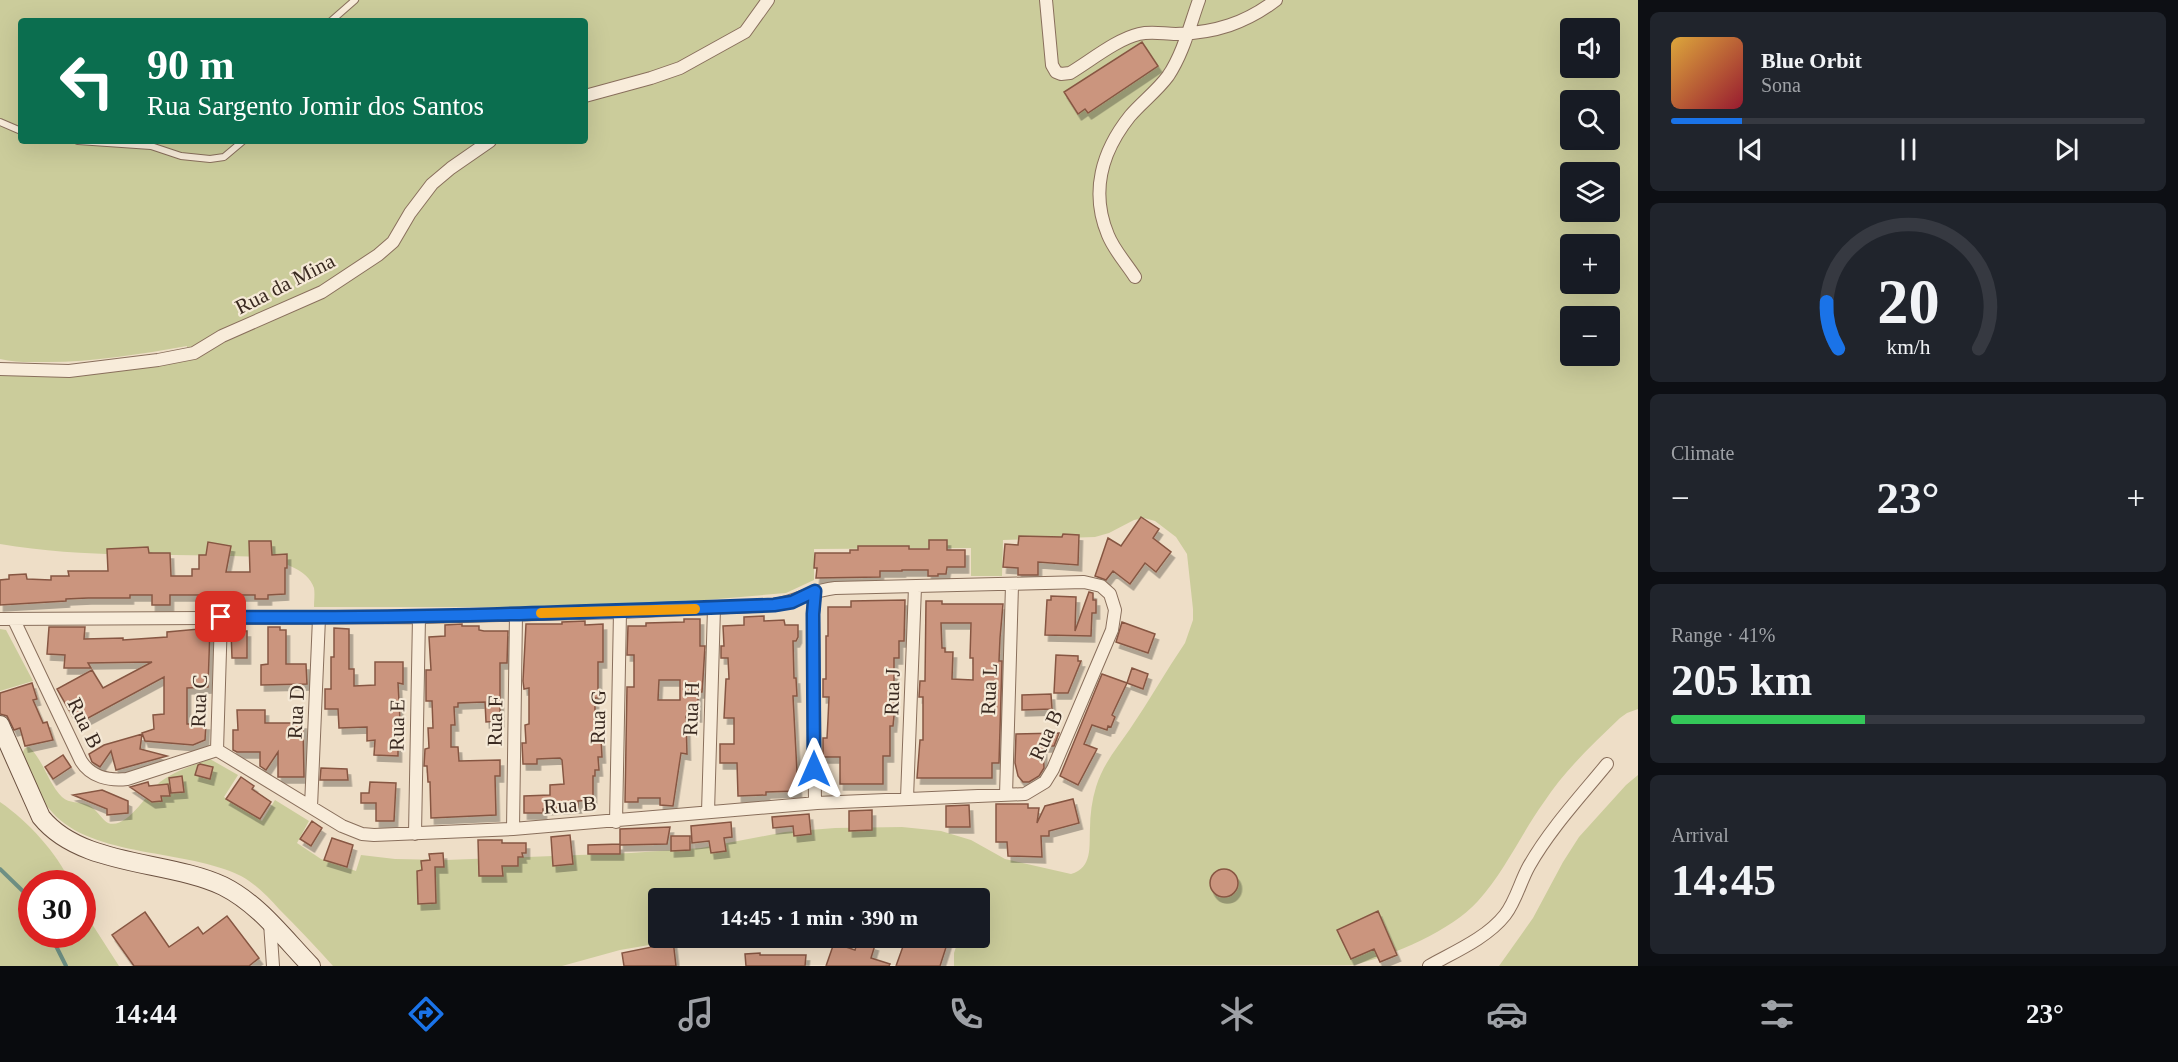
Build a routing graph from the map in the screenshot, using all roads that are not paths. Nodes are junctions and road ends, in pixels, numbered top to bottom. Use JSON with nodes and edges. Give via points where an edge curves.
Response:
{"nodes":[{"id":1,"x":355,"y":0,"type":"edge"},
{"id":2,"x":768,"y":0,"type":"edge"},
{"id":3,"x":1046,"y":0,"type":"edge"},
{"id":4,"x":1199,"y":0,"type":"edge"},
{"id":5,"x":1276,"y":0,"type":"edge"},
{"id":6,"x":334,"y":18,"type":"edge"},
{"id":7,"x":1186,"y":34,"type":"junction"},
{"id":8,"x":588,"y":95,"type":"edge"},
{"id":9,"x":0,"y":122,"type":"edge"},
{"id":10,"x":18,"y":130,"type":"edge"},
{"id":11,"x":122,"y":144,"type":"edge"},
{"id":12,"x":239,"y":144,"type":"edge"},
{"id":13,"x":486,"y":144,"type":"edge"},
{"id":14,"x":1135,"y":276,"type":"dead end"},
{"id":15,"x":0,"y":369,"type":"edge"},
{"id":16,"x":1012,"y":585,"type":"junction"},
{"id":17,"x":915,"y":587,"type":"junction"},
{"id":18,"x":815,"y":591,"type":"junction"},
{"id":19,"x":714,"y":608,"type":"junction"},
{"id":20,"x":620,"y":612,"type":"junction"},
{"id":21,"x":516,"y":614,"type":"junction"},
{"id":22,"x":419,"y":616,"type":"junction"},
{"id":23,"x":221,"y":617,"type":"junction"},
{"id":24,"x":319,"y":618,"type":"junction"},
{"id":25,"x":0,"y":619,"type":"edge"},
{"id":26,"x":14,"y":620,"type":"junction"},
{"id":27,"x":0,"y":725,"type":"edge"},
{"id":28,"x":217,"y":750,"type":"junction"},
{"id":29,"x":1607,"y":764,"type":"dead end"},
{"id":30,"x":1006,"y":795,"type":"junction"},
{"id":31,"x":908,"y":798,"type":"junction"},
{"id":32,"x":815,"y":803,"type":"junction"},
{"id":33,"x":311,"y":807,"type":"junction"},
{"id":34,"x":708,"y":812,"type":"junction"},
{"id":35,"x":616,"y":822,"type":"junction"},
{"id":36,"x":513,"y":829,"type":"junction"},
{"id":37,"x":415,"y":834,"type":"junction"},
{"id":38,"x":270,"y":922,"type":"junction"},
{"id":39,"x":273,"y":966,"type":"edge"},
{"id":40,"x":310,"y":966,"type":"edge"},
{"id":41,"x":1429,"y":966,"type":"edge"}],
"edges":[{"from":1,"to":6,"type":"lane"},
{"from":2,"to":8,"type":"street","via":[[745,32],[680,69]]},
{"from":3,"to":7,"type":"street","via":[[1052,65],[1062,74],[1130,37],[1149,32]]},
{"from":4,"to":7,"type":"street"},
{"from":5,"to":7,"type":"street","via":[[1240,22]]},
{"from":7,"to":14,"type":"street","via":[[1168,76],[1122,127],[1100,174],[1102,219],[1115,248]]},
{"from":9,"to":10,"type":"lane"},
{"from":11,"to":12,"type":"lane","via":[[210,159],[224,157]]},
{"from":13,"to":15,"type":"street","name":"Rua da Mina","via":[[432,184],[393,242],[378,255],[322,292],[222,336],[194,353],[69,370]]},
{"from":16,"to":17,"type":"street"},
{"from":16,"to":30,"type":"street","name":"Rua L"},
{"from":16,"to":30,"type":"street","name":"Rua B","via":[[1084,582],[1101,586],[1110,594],[1115,610],[1112,630],[1053,769],[1045,782],[1031,792]]},
{"from":17,"to":18,"type":"street"},
{"from":17,"to":31,"type":"street","name":"Rua J"},
{"from":18,"to":19,"type":"street","via":[[783,604]]},
{"from":18,"to":32,"type":"street"},
{"from":19,"to":20,"type":"street"},
{"from":19,"to":34,"type":"street","name":"Rua H"},
{"from":20,"to":21,"type":"street"},
{"from":20,"to":35,"type":"street","name":"Rua G"},
{"from":21,"to":22,"type":"street"},
{"from":21,"to":36,"type":"street","name":"Rua F"},
{"from":22,"to":24,"type":"street"},
{"from":22,"to":37,"type":"street","name":"Rua E"},
{"from":23,"to":24,"type":"street"},
{"from":23,"to":26,"type":"street"},
{"from":23,"to":28,"type":"street","name":"Rua C"},
{"from":24,"to":33,"type":"street","name":"Rua D"},
{"from":25,"to":26,"type":"street"},
{"from":26,"to":28,"type":"street","name":"Rua B","via":[[81,761],[94,774],[106,779],[127,779]]},
{"from":27,"to":38,"type":"street","via":[[41,817],[60,835],[79,845],[220,885],[253,904]]},
{"from":28,"to":33,"type":"street","name":"Rua B"},
{"from":29,"to":41,"type":"street","via":[[1528,867],[1504,916],[1466,946]]},
{"from":30,"to":31,"type":"street","name":"Rua B"},
{"from":31,"to":32,"type":"street","name":"Rua B"},
{"from":32,"to":34,"type":"street","name":"Rua B"},
{"from":33,"to":37,"type":"street","name":"Rua B","via":[[362,834]]},
{"from":34,"to":35,"type":"street","name":"Rua B"},
{"from":35,"to":36,"type":"street","name":"Rua B"},
{"from":36,"to":37,"type":"street","name":"Rua B"},
{"from":38,"to":39,"type":"street"},
{"from":38,"to":40,"type":"street"}]}
